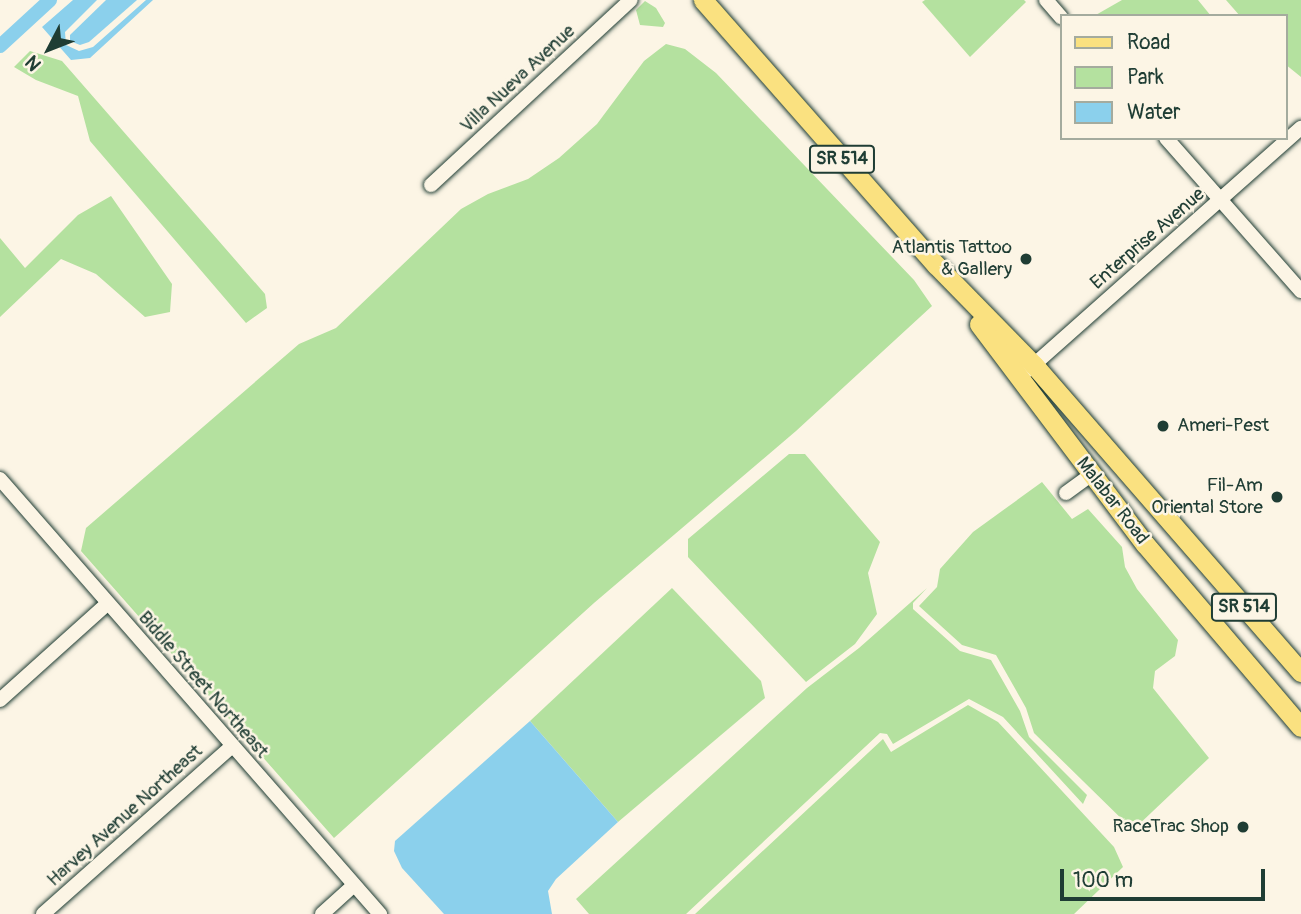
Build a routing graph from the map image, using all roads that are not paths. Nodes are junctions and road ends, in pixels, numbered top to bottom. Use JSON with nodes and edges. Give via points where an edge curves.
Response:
{"nodes":[{"id":1,"x":631,"y":0,"type":"edge"},
{"id":2,"x":703,"y":0,"type":"edge"},
{"id":3,"x":1046,"y":0,"type":"edge"},
{"id":4,"x":1060,"y":16,"type":"edge"},
{"id":5,"x":1301,"y":128,"type":"edge"},
{"id":6,"x":1168,"y":140,"type":"edge"},
{"id":7,"x":431,"y":185,"type":"dead end"},
{"id":8,"x":1221,"y":200,"type":"junction"},
{"id":9,"x":1301,"y":290,"type":"edge"},
{"id":10,"x":1026,"y":372,"type":"junction"},
{"id":11,"x":1091,"y":475,"type":"junction"},
{"id":12,"x":0,"y":479,"type":"edge"},
{"id":13,"x":1066,"y":493,"type":"dead end"},
{"id":14,"x":1186,"y":542,"type":"junction"},
{"id":15,"x":107,"y":604,"type":"junction"},
{"id":16,"x":1301,"y":672,"type":"edge"},
{"id":17,"x":0,"y":700,"type":"edge"},
{"id":18,"x":1301,"y":727,"type":"edge"},
{"id":19,"x":232,"y":747,"type":"junction"},
{"id":20,"x":354,"y":885,"type":"junction"},
{"id":21,"x":43,"y":914,"type":"edge"},
{"id":22,"x":322,"y":914,"type":"edge"},
{"id":23,"x":380,"y":914,"type":"edge"}],
"edges":[{"from":1,"to":7,"type":"street","name":"Villa Nueva Avenue"},
{"from":2,"to":10,"type":"main road","name":"Malabar Road","number":"SR 514"},
{"from":3,"to":4,"type":"street"},
{"from":5,"to":8,"type":"street","name":"Enterprise Avenue"},
{"from":6,"to":8,"type":"street"},
{"from":8,"to":9,"type":"street"},
{"from":8,"to":10,"type":"street","name":"Enterprise Avenue"},
{"from":10,"to":11,"type":"main road","name":"Malabar Road","number":"SR 514"},
{"from":10,"to":14,"type":"main road","name":"Malabar Road","number":"SR 514"},
{"from":11,"to":13,"type":"street"},
{"from":11,"to":14,"type":"main road","via":[[1116,471],[1170,532]]},
{"from":11,"to":18,"type":"main road","name":"Malabar Road","number":"SR 514"},
{"from":12,"to":15,"type":"street","name":"Biddle Street Northeast"},
{"from":14,"to":16,"type":"main road","name":"Malabar Road","number":"SR 514"},
{"from":15,"to":17,"type":"street"},
{"from":15,"to":19,"type":"street","name":"Biddle Street Northeast"},
{"from":19,"to":20,"type":"street","name":"Biddle Street Northeast"},
{"from":19,"to":21,"type":"street","name":"Harvey Avenue Northeast"},
{"from":20,"to":22,"type":"street"},
{"from":20,"to":23,"type":"street","name":"Biddle Street Northeast"}]}
